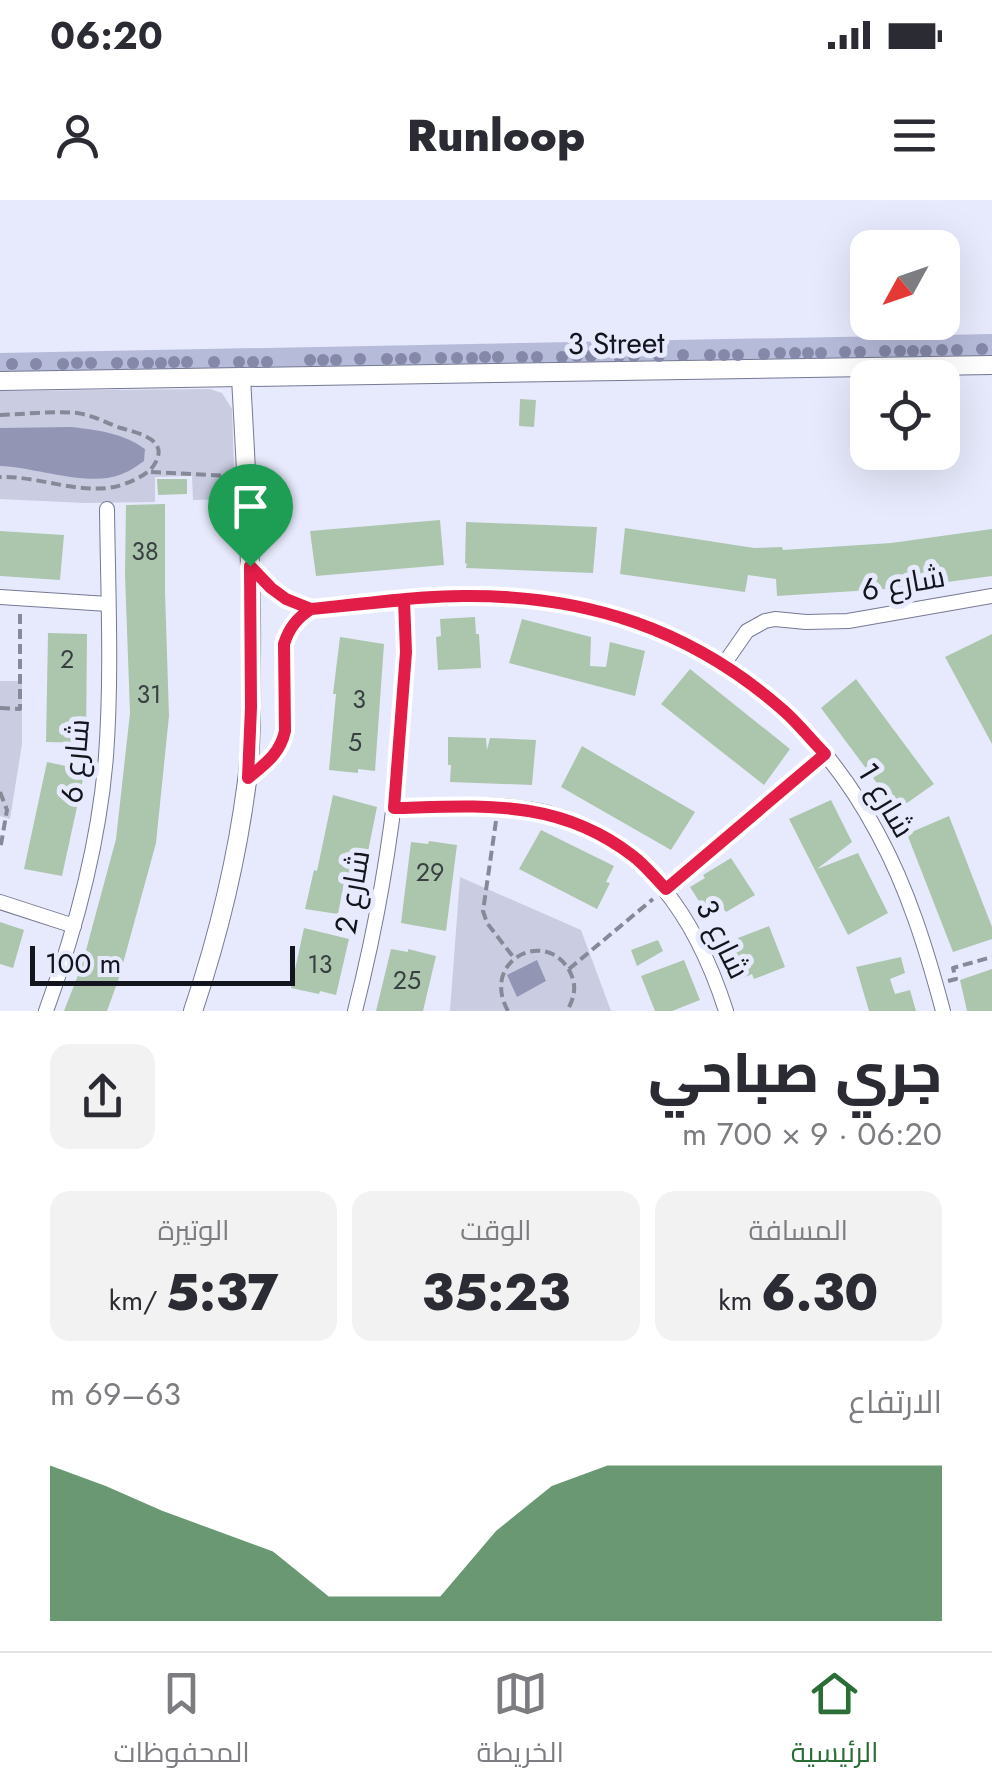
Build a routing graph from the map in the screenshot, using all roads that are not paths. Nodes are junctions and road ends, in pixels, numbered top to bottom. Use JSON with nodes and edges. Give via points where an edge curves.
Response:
{"nodes":[{"id":1,"x":992,"y":364,"type":"edge"},
{"id":2,"x":241,"y":377,"type":"junction"},
{"id":3,"x":0,"y":381,"type":"edge"},
{"id":4,"x":107,"y":510,"type":"dead end"},
{"id":5,"x":250,"y":566,"type":"junction"},
{"id":6,"x":0,"y":598,"type":"edge"},
{"id":7,"x":991,"y":598,"type":"edge"},
{"id":8,"x":404,"y":600,"type":"junction"},
{"id":9,"x":108,"y":604,"type":"junction"},
{"id":10,"x":311,"y":609,"type":"junction"},
{"id":11,"x":724,"y":664,"type":"junction"},
{"id":12,"x":248,"y":778,"type":"junction"},
{"id":13,"x":394,"y":808,"type":"junction"},
{"id":14,"x":0,"y":902,"type":"edge"},
{"id":15,"x":74,"y":926,"type":"junction"},
{"id":16,"x":46,"y":1011,"type":"edge"},
{"id":17,"x":193,"y":1011,"type":"edge"},
{"id":18,"x":355,"y":1011,"type":"edge"},
{"id":19,"x":726,"y":1011,"type":"edge"},
{"id":20,"x":943,"y":1011,"type":"edge"}],
"edges":[{"from":1,"to":2,"type":"street","name":"3 Street"},
{"from":2,"to":3,"type":"street","name":"3 Street"},
{"from":2,"to":5,"type":"street"},
{"from":4,"to":9,"type":"street","name":"شارع 6"},
{"from":5,"to":10,"type":"street","via":[[286,599]]},
{"from":5,"to":12,"type":"street"},
{"from":6,"to":9,"type":"street"},
{"from":7,"to":11,"type":"street","name":"شارع 6","via":[[848,620],[765,621],[747,631]]},
{"from":8,"to":10,"type":"street","name":"شارع 1"},
{"from":8,"to":11,"type":"street","name":"شارع 1","via":[[516,596],[572,604],[669,634]]},
{"from":8,"to":13,"type":"street","name":"شارع 2"},
{"from":9,"to":15,"type":"street","name":"شارع 6","via":[[104,772]]},
{"from":10,"to":12,"type":"street","via":[[284,644],[282,744]]},
{"from":11,"to":20,"type":"street","name":"شارع 1","via":[[786,712],[854,793],[898,877]]},
{"from":12,"to":17,"type":"street","via":[[237,848]]},
{"from":13,"to":18,"type":"street","name":"شارع 2"},
{"from":13,"to":19,"type":"street","name":"شارع 3","via":[[498,806],[548,813],[593,830],[634,856],[666,889],[702,949]]},
{"from":14,"to":15,"type":"street"},
{"from":15,"to":16,"type":"street","name":"شارع 6"}]}
